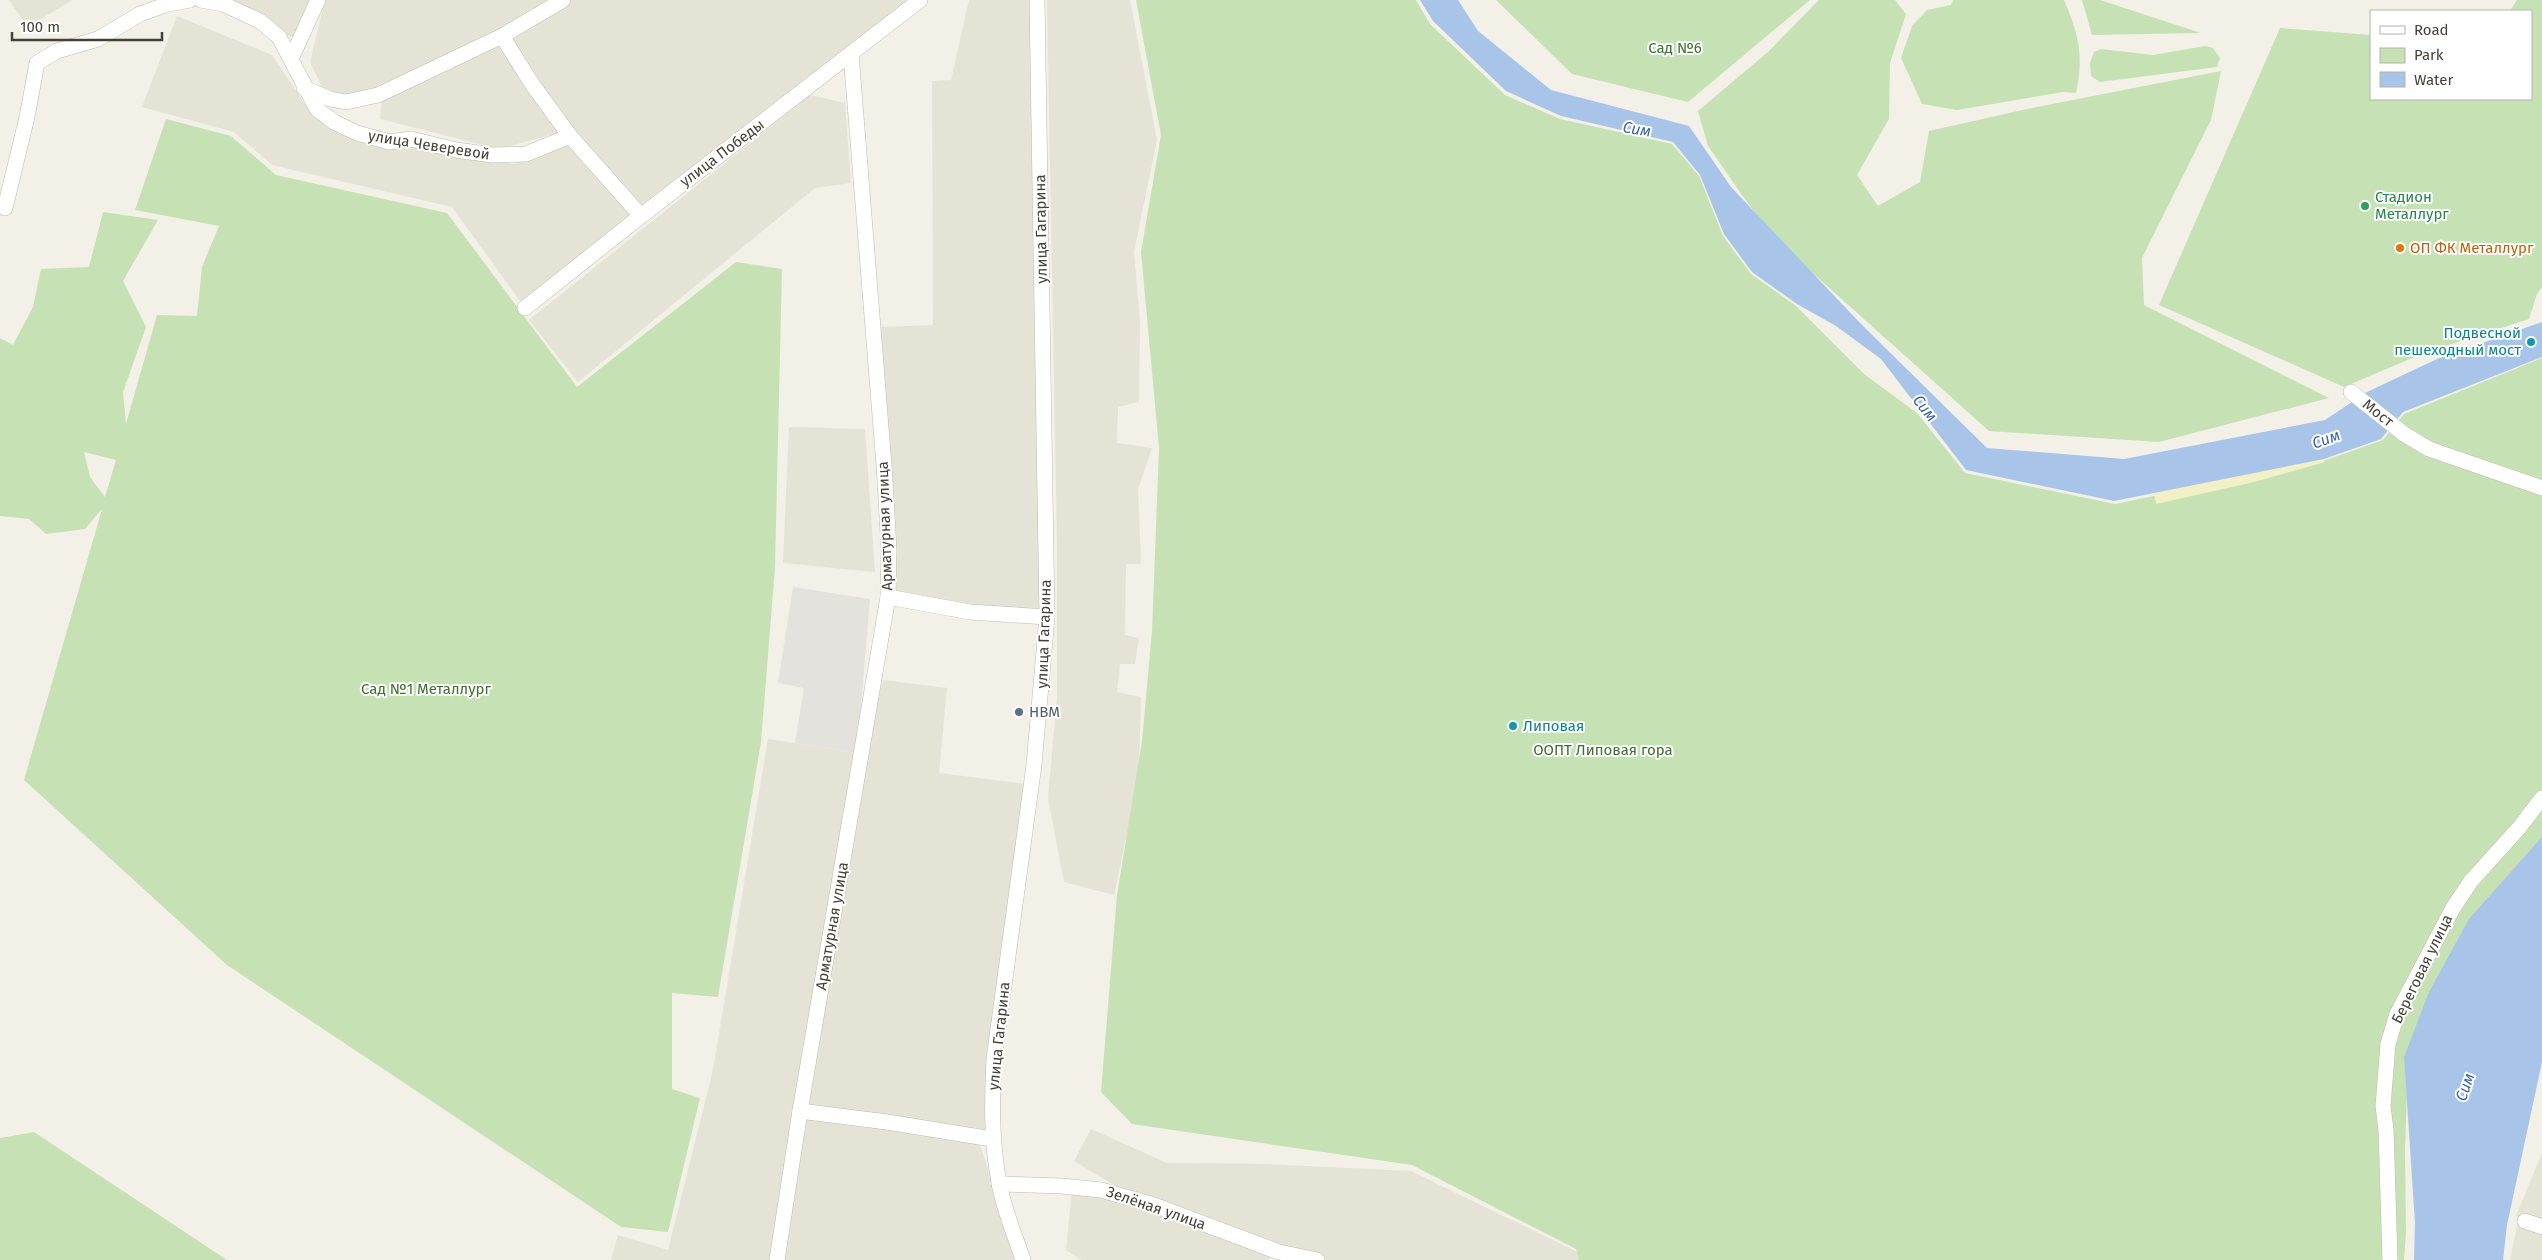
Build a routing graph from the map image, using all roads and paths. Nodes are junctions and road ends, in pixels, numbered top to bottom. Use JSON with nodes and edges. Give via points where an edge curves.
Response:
{"nodes":[{"id":1,"x":190,"y":0,"type":"edge"},
{"id":2,"x":201,"y":0,"type":"edge"},
{"id":3,"x":318,"y":0,"type":"edge"},
{"id":4,"x":563,"y":0,"type":"edge"},
{"id":5,"x":920,"y":0,"type":"edge"},
{"id":6,"x":1037,"y":0,"type":"edge"},
{"id":7,"x":502,"y":36,"type":"junction"},
{"id":8,"x":851,"y":54,"type":"junction"},
{"id":9,"x":291,"y":60,"type":"junction"},
{"id":10,"x":304,"y":88,"type":"junction"},
{"id":11,"x":570,"y":136,"type":"junction"},
{"id":12,"x":6,"y":208,"type":"dead end"},
{"id":13,"x":641,"y":216,"type":"junction"},
{"id":14,"x":525,"y":308,"type":"dead end"},
{"id":15,"x":2351,"y":392,"type":"dead end"},
{"id":16,"x":2542,"y":488,"type":"edge"},
{"id":17,"x":888,"y":597,"type":"junction"},
{"id":18,"x":1047,"y":617,"type":"junction"},
{"id":19,"x":2542,"y":798,"type":"edge"},
{"id":20,"x":800,"y":1111,"type":"junction"},
{"id":21,"x":992,"y":1139,"type":"junction"},
{"id":22,"x":999,"y":1184,"type":"junction"},
{"id":23,"x":2525,"y":1221,"type":"dead end"},
{"id":24,"x":2542,"y":1226,"type":"edge"},
{"id":25,"x":1276,"y":1256,"type":"edge"},
{"id":26,"x":777,"y":1260,"type":"edge"},
{"id":27,"x":1022,"y":1260,"type":"edge"},
{"id":28,"x":1317,"y":1260,"type":"edge"},
{"id":29,"x":2390,"y":1260,"type":"edge"}],
"edges":[{"from":1,"to":12,"type":"street","via":[[140,14],[98,38],[58,51],[37,63]]},
{"from":2,"to":9,"type":"street","name":"улица Чеверевой","via":[[223,4],[260,21],[280,37]]},
{"from":3,"to":9,"type":"street"},
{"from":4,"to":7,"type":"street"},
{"from":5,"to":8,"type":"street","name":"улица Победы"},
{"from":6,"to":18,"type":"street","name":"улица Гагарина"},
{"from":7,"to":10,"type":"street","via":[[378,95],[346,102]]},
{"from":7,"to":11,"type":"street"},
{"from":8,"to":13,"type":"street","name":"улица Победы"},
{"from":8,"to":17,"type":"street","name":"Арматурная улица","via":[[890,550]]},
{"from":9,"to":10,"type":"street","name":"улица Чеверевой"},
{"from":10,"to":11,"type":"street","name":"улица Чеверевой","via":[[316,109],[334,122],[389,142],[411,139],[493,155],[526,154]]},
{"from":11,"to":13,"type":"street"},
{"from":13,"to":14,"type":"street","name":"улица Победы"},
{"from":15,"to":16,"type":"street","name":"Мост","via":[[2404,434],[2429,449]]},
{"from":17,"to":18,"type":"street","via":[[970,612]]},
{"from":17,"to":20,"type":"street","name":"Арматурная улица"},
{"from":18,"to":21,"type":"street","name":"улица Гагарина","via":[[1039,722],[994,1059]]},
{"from":19,"to":29,"type":"street","name":"Береговая улица","via":[[2471,881],[2453,908],[2397,1014],[2388,1044],[2383,1106]]},
{"from":20,"to":21,"type":"street"},
{"from":20,"to":26,"type":"street","name":"Арматурная улица"},
{"from":21,"to":22,"type":"street","name":"улица Гагарина"},
{"from":22,"to":25,"type":"street","name":"Зелёная улица","via":[[1101,1190],[1154,1205]]},
{"from":22,"to":27,"type":"street","name":"улица Гагарина"},
{"from":23,"to":24,"type":"street"},
{"from":25,"to":28,"type":"street","name":"Зелёная улица"}]}
